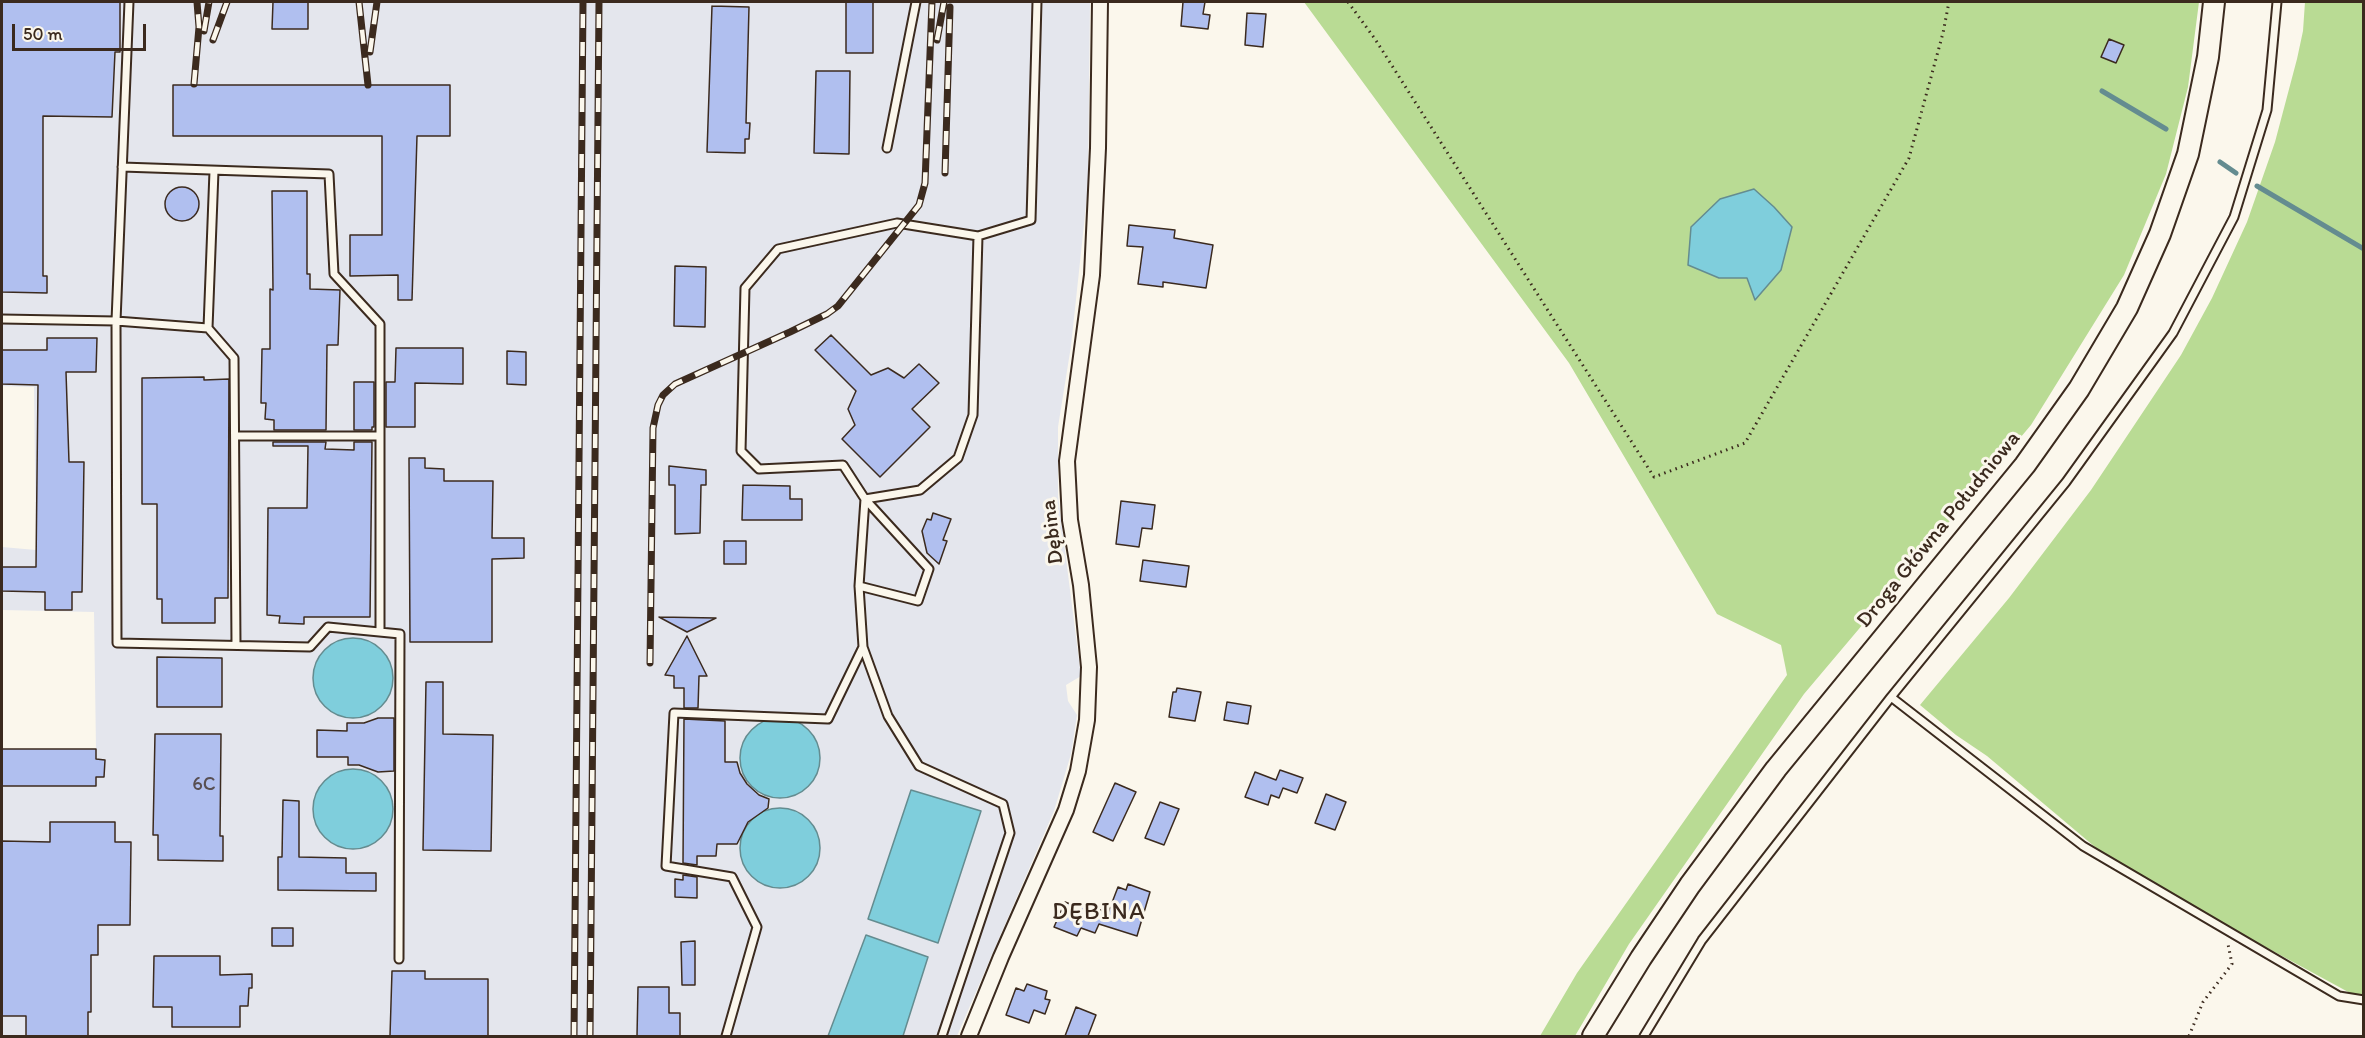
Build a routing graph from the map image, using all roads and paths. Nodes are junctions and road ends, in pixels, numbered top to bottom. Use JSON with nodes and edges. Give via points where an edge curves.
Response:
{"nodes":[{"id":1,"x":129,"y":2,"type":"edge"},
{"id":2,"x":916,"y":2,"type":"edge"},
{"id":3,"x":1037,"y":2,"type":"edge"},
{"id":4,"x":1100,"y":2,"type":"edge"},
{"id":5,"x":1348,"y":2,"type":"edge"},
{"id":6,"x":1949,"y":2,"type":"edge"},
{"id":7,"x":2214,"y":2,"type":"edge"},
{"id":8,"x":2277,"y":2,"type":"edge"},
{"id":9,"x":887,"y":148,"type":"dead end"},
{"id":10,"x":122,"y":167,"type":"junction"},
{"id":11,"x":214,"y":171,"type":"junction"},
{"id":12,"x":978,"y":236,"type":"junction"},
{"id":13,"x":2,"y":319,"type":"edge"},
{"id":14,"x":116,"y":321,"type":"junction"},
{"id":15,"x":208,"y":328,"type":"junction"},
{"id":16,"x":235,"y":436,"type":"junction"},
{"id":17,"x":380,"y":436,"type":"junction"},
{"id":18,"x":865,"y":499,"type":"junction"},
{"id":19,"x":860,"y":586,"type":"junction"},
{"id":20,"x":380,"y":632,"type":"junction"},
{"id":21,"x":236,"y":645,"type":"junction"},
{"id":22,"x":863,"y":647,"type":"junction"},
{"id":23,"x":1891,"y":697,"type":"junction"},
{"id":24,"x":2219,"y":926,"type":"junction"},
{"id":25,"x":399,"y":959,"type":"dead end"},
{"id":26,"x":2364,"y":1000,"type":"edge"},
{"id":27,"x":726,"y":1036,"type":"edge"},
{"id":28,"x":942,"y":1036,"type":"edge"},
{"id":29,"x":969,"y":1036,"type":"edge"},
{"id":30,"x":1593,"y":1036,"type":"edge"},
{"id":31,"x":1644,"y":1036,"type":"edge"},
{"id":32,"x":2189,"y":1036,"type":"edge"}],
"edges":[{"from":1,"to":10,"type":"lane"},
{"from":2,"to":9,"type":"lane"},
{"from":3,"to":12,"type":"lane","via":[[1031,220]]},
{"from":4,"to":29,"type":"street","name":"Dębina","via":[[1092,275],[1067,461],[1070,520],[1089,667],[1087,720],[1066,810]]},
{"from":5,"to":6,"type":"path","via":[[1654,477],[1745,443],[1909,158]]},
{"from":7,"to":30,"type":"main road","name":"Droga Główna Południowa","via":[[2208,57],[2188,154],[2137,287],[2091,368],[2025,465],[1768,779],[1690,885]]},
{"from":8,"to":23,"type":"lane","via":[[2267,110],[2234,218],[2174,333],[2066,482]]},
{"from":10,"to":11,"type":"lane"},
{"from":10,"to":14,"type":"lane"},
{"from":11,"to":15,"type":"lane"},
{"from":11,"to":17,"type":"lane","via":[[329,174],[334,274],[380,324]]},
{"from":12,"to":18,"type":"lane","via":[[973,415],[958,458],[920,490]]},
{"from":12,"to":18,"type":"lane","via":[[897,223],[778,249],[745,288],[741,451],[759,469],[843,465]]},
{"from":13,"to":14,"type":"lane"},
{"from":14,"to":15,"type":"lane"},
{"from":14,"to":21,"type":"lane","via":[[117,643]]},
{"from":15,"to":16,"type":"lane","via":[[234,358]]},
{"from":16,"to":17,"type":"lane"},
{"from":16,"to":21,"type":"lane"},
{"from":17,"to":20,"type":"lane"},
{"from":18,"to":19,"type":"lane"},
{"from":18,"to":19,"type":"lane","via":[[929,568],[918,601]]},
{"from":19,"to":22,"type":"lane"},
{"from":20,"to":21,"type":"lane","via":[[328,627],[310,647]]},
{"from":20,"to":25,"type":"lane","via":[[400,634]]},
{"from":22,"to":27,"type":"lane","via":[[828,719],[674,713],[666,866],[732,877],[757,927]]},
{"from":22,"to":28,"type":"lane","via":[[888,716],[919,766],[1003,804],[1010,833]]},
{"from":23,"to":24,"type":"lane","via":[[2083,846]]},
{"from":23,"to":31,"type":"lane","via":[[1702,940]]},
{"from":24,"to":26,"type":"lane","via":[[2339,996]]},
{"from":24,"to":32,"type":"path","via":[[2232,964],[2203,1002]]}]}
